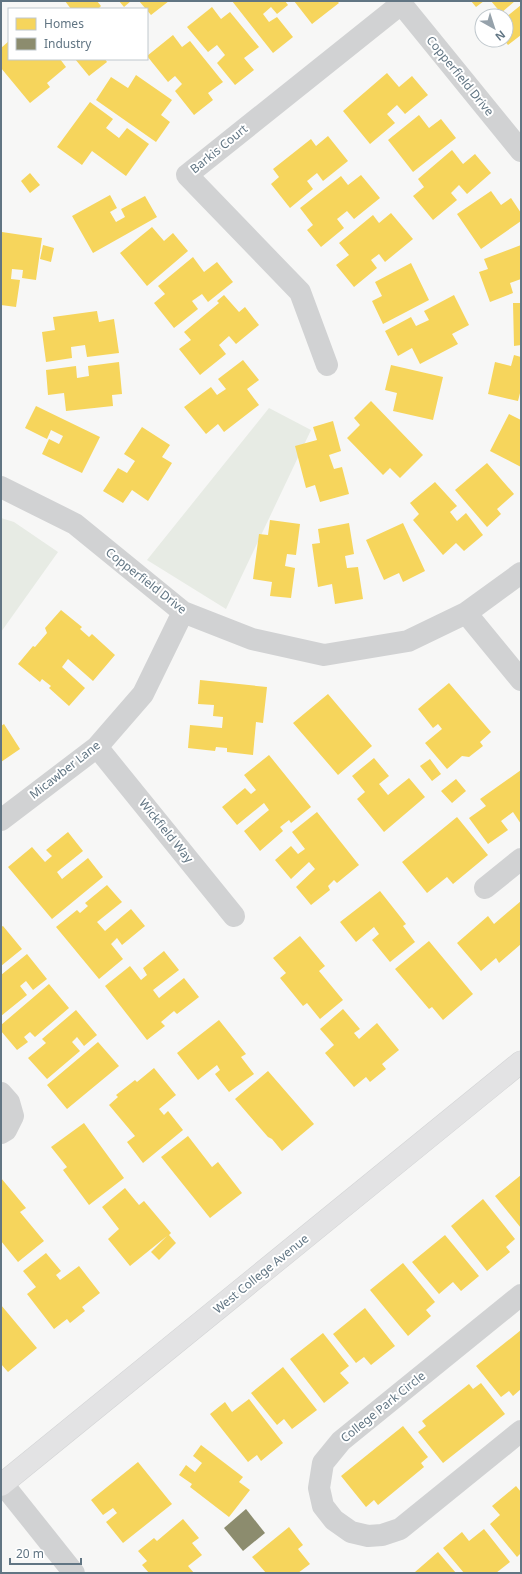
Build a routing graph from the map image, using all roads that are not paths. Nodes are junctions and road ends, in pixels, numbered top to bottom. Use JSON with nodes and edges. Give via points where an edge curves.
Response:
{"nodes":[{"id":1,"x":400,"y":2,"type":"edge"},
{"id":2,"x":521,"y":151,"type":"edge"},
{"id":3,"x":327,"y":365,"type":"dead end"},
{"id":4,"x":1,"y":487,"type":"edge"},
{"id":5,"x":521,"y":573,"type":"edge"},
{"id":6,"x":183,"y":612,"type":"junction"},
{"id":7,"x":466,"y":613,"type":"junction"},
{"id":8,"x":521,"y":680,"type":"edge"},
{"id":9,"x":97,"y":747,"type":"junction"},
{"id":10,"x":1,"y":820,"type":"edge"},
{"id":11,"x":521,"y":859,"type":"edge"},
{"id":12,"x":485,"y":888,"type":"dead end"},
{"id":13,"x":234,"y":916,"type":"dead end"},
{"id":14,"x":521,"y":1062,"type":"edge"},
{"id":15,"x":1,"y":1093,"type":"edge"},
{"id":16,"x":1,"y":1133,"type":"edge"},
{"id":17,"x":521,"y":1295,"type":"edge"},
{"id":18,"x":521,"y":1431,"type":"edge"},
{"id":19,"x":2,"y":1484,"type":"edge"},
{"id":20,"x":74,"y":1573,"type":"edge"}],
"edges":[{"from":1,"to":2,"type":"street","name":"Copperfield Drive"},
{"from":1,"to":3,"type":"street","name":"Barkis Court","via":[[187,175],[300,292]]},
{"from":4,"to":6,"type":"street","name":"Copperfield Drive","via":[[75,524]]},
{"from":5,"to":7,"type":"street","name":"Copperfield Drive"},
{"from":6,"to":7,"type":"street","name":"Copperfield Drive","via":[[252,639],[324,655],[408,641]]},
{"from":6,"to":9,"type":"street","name":"Micawber Lane","via":[[144,694]]},
{"from":7,"to":8,"type":"street"},
{"from":9,"to":10,"type":"street","name":"Micawber Lane"},
{"from":9,"to":13,"type":"street","name":"Wickfield Way"},
{"from":11,"to":12,"type":"street"},
{"from":14,"to":19,"type":"main road","name":"West College Avenue"},
{"from":15,"to":16,"type":"street","via":[[9,1102],[13,1116],[6,1130]]},
{"from":17,"to":18,"type":"street","name":"College Park Circle","via":[[341,1441],[323,1463],[319,1488],[323,1506],[334,1520],[351,1532],[368,1536],[382,1535],[400,1529]]},
{"from":19,"to":20,"type":"street"}]}
